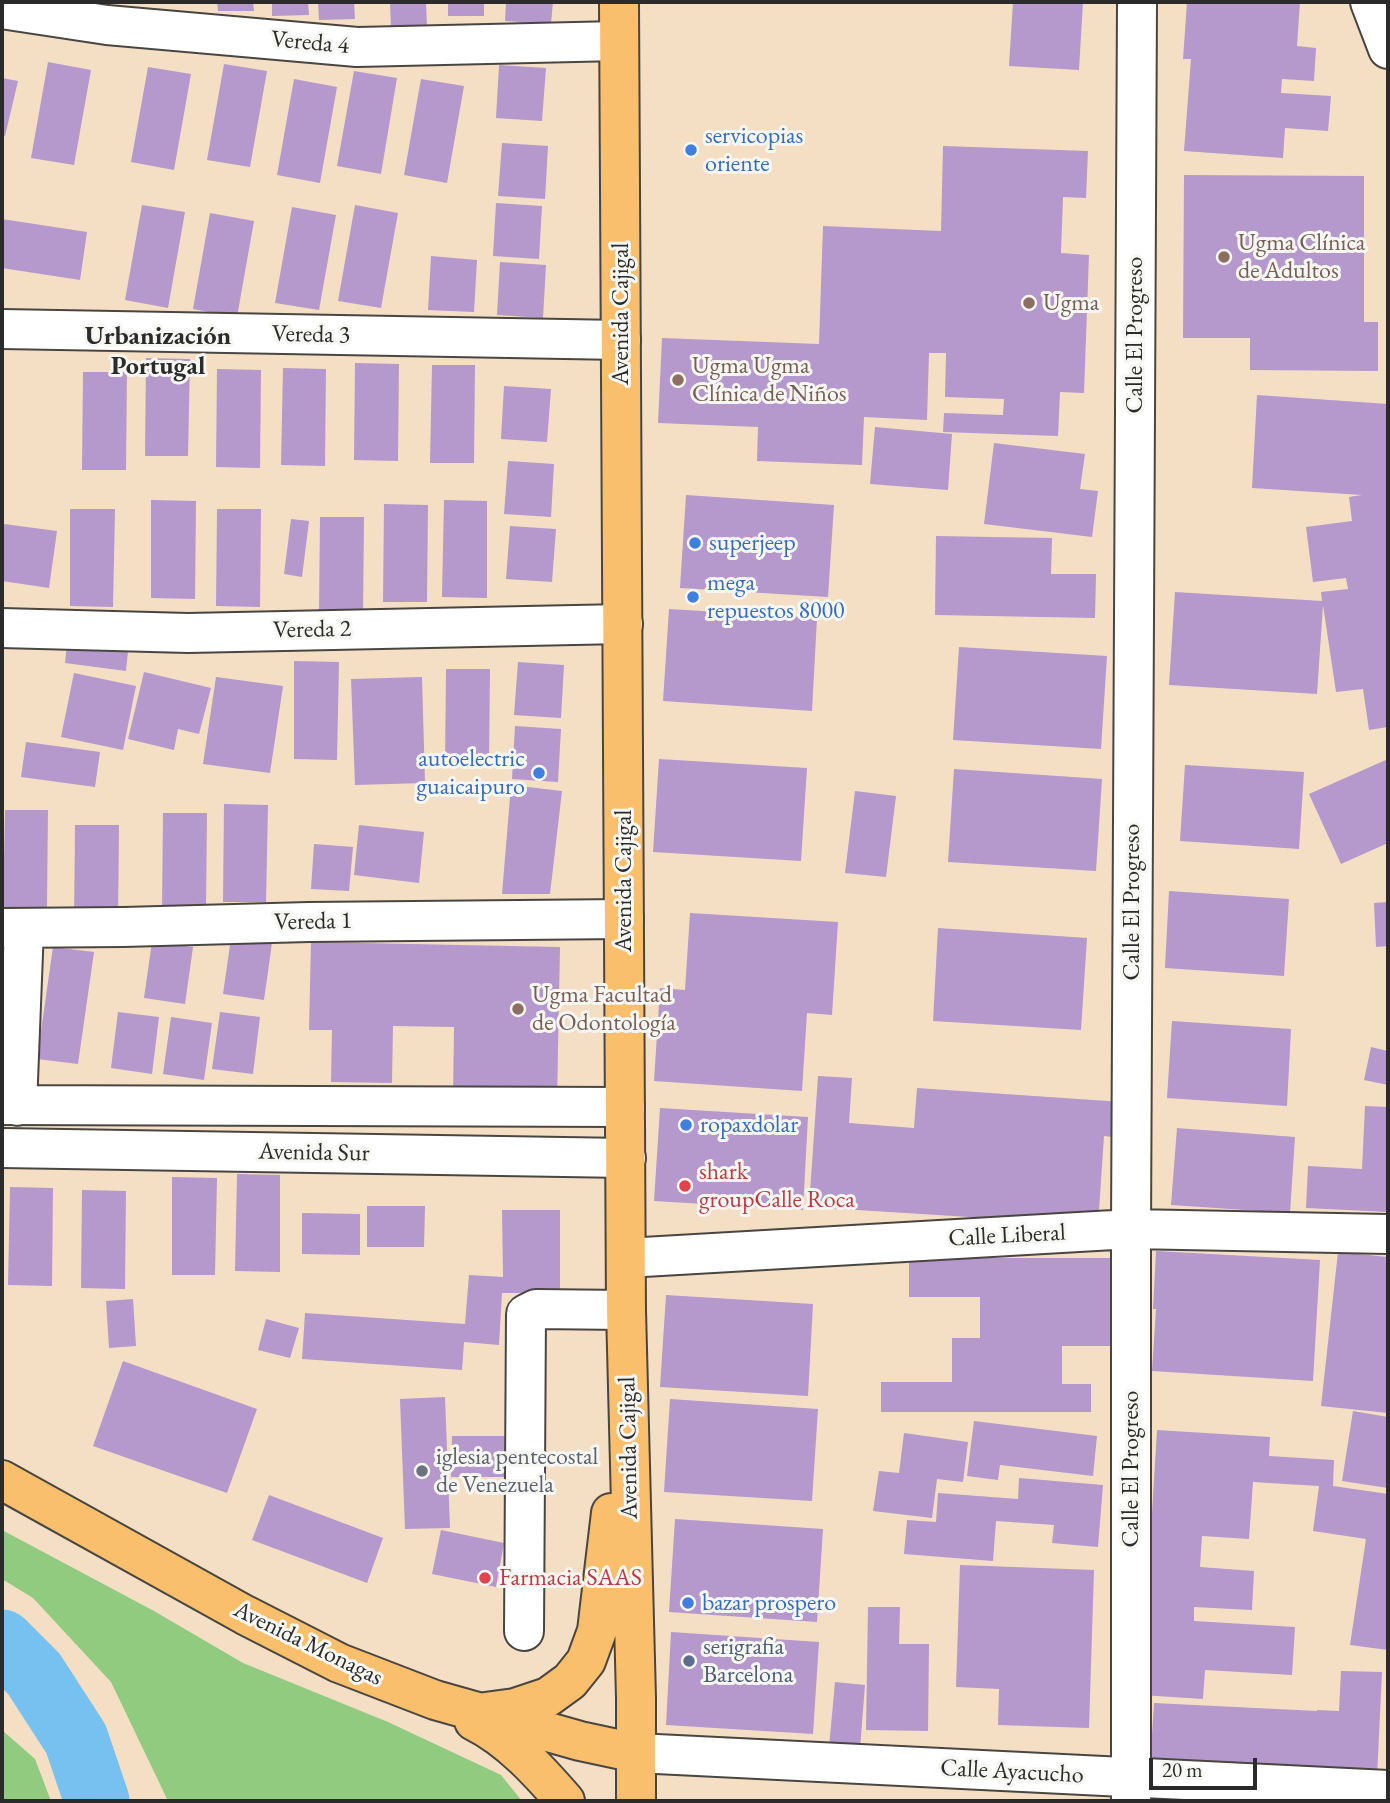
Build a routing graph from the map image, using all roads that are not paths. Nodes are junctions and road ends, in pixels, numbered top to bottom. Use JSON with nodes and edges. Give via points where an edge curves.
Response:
{"nodes":[{"id":1,"x":619,"y":2,"type":"edge"},
{"id":2,"x":1137,"y":2,"type":"edge"},
{"id":3,"x":1370,"y":2,"type":"edge"},
{"id":4,"x":2,"y":9,"type":"edge"},
{"id":5,"x":619,"y":41,"type":"junction"},
{"id":6,"x":1388,"y":49,"type":"edge"},
{"id":7,"x":2,"y":329,"type":"edge"},
{"id":8,"x":621,"y":340,"type":"junction"},
{"id":9,"x":623,"y":624,"type":"junction"},
{"id":10,"x":2,"y":628,"type":"edge"},
{"id":11,"x":624,"y":919,"type":"junction"},
{"id":12,"x":13,"y":928,"type":"edge"},
{"id":13,"x":9,"y":1106,"type":"edge"},
{"id":14,"x":625,"y":1107,"type":"junction"},
{"id":15,"x":2,"y":1148,"type":"edge"},
{"id":16,"x":626,"y":1158,"type":"junction"},
{"id":17,"x":1131,"y":1229,"type":"junction"},
{"id":18,"x":1388,"y":1234,"type":"edge"},
{"id":19,"x":626,"y":1258,"type":"junction"},
{"id":20,"x":626,"y":1325,"type":"junction"},
{"id":21,"x":2,"y":1480,"type":"edge"},
{"id":22,"x":524,"y":1631,"type":"dead end"},
{"id":23,"x":435,"y":1700,"type":"junction"},
{"id":24,"x":479,"y":1713,"type":"junction"},
{"id":25,"x":636,"y":1754,"type":"junction"},
{"id":26,"x":1131,"y":1790,"type":"edge"},
{"id":27,"x":1388,"y":1790,"type":"edge"},
{"id":28,"x":565,"y":1801,"type":"edge"},
{"id":29,"x":636,"y":1801,"type":"edge"}],
"edges":[{"from":1,"to":5,"type":"main road","name":"Avenida Cajigal"},
{"from":2,"to":17,"type":"street","name":"Calle El Progreso"},
{"from":3,"to":6,"type":"street"},
{"from":4,"to":5,"type":"street","name":"Vereda 4","via":[[107,25],[357,47]]},
{"from":5,"to":8,"type":"main road","name":"Avenida Cajigal"},
{"from":7,"to":8,"type":"street","name":"Vereda 3"},
{"from":8,"to":9,"type":"main road","name":"Avenida Cajigal"},
{"from":9,"to":10,"type":"street","name":"Vereda 2","via":[[188,633]]},
{"from":9,"to":11,"type":"main road","name":"Avenida Cajigal"},
{"from":11,"to":12,"type":"street","name":"Vereda 1"},
{"from":11,"to":14,"type":"main road","name":"Avenida Cajigal"},
{"from":12,"to":13,"type":"street"},
{"from":13,"to":14,"type":"street","name":"Avenida Sur"},
{"from":14,"to":16,"type":"main road","name":"Avenida Cajigal"},
{"from":15,"to":16,"type":"street","name":"Avenida Sur"},
{"from":16,"to":19,"type":"main road","name":"Avenida Cajigal"},
{"from":17,"to":18,"type":"street","name":"Calle Liberal"},
{"from":17,"to":19,"type":"street","name":"Calle Liberal"},
{"from":17,"to":26,"type":"street","name":"Calle El Progreso"},
{"from":19,"to":20,"type":"main road","name":"Avenida Cajigal"},
{"from":20,"to":22,"type":"street","via":[[536,1308],[526,1314]]},
{"from":20,"to":24,"type":"main road","via":[[609,1541],[597,1631],[586,1661],[570,1681],[548,1697]]},
{"from":20,"to":25,"type":"main road","name":"Avenida Cajigal"},
{"from":21,"to":23,"type":"main road","name":"Avenida Monagas","via":[[339,1663]]},
{"from":23,"to":24,"type":"main road","name":"Avenida Monagas"},
{"from":23,"to":28,"type":"main road","via":[[481,1724],[517,1752]]},
{"from":24,"to":25,"type":"main road","name":"Avenida Monagas"},
{"from":25,"to":26,"type":"street","name":"Calle Ayacucho"},
{"from":25,"to":29,"type":"main road","name":"Avenida Cajigal"},
{"from":26,"to":27,"type":"street","name":"Calle Ayacucho"}]}
